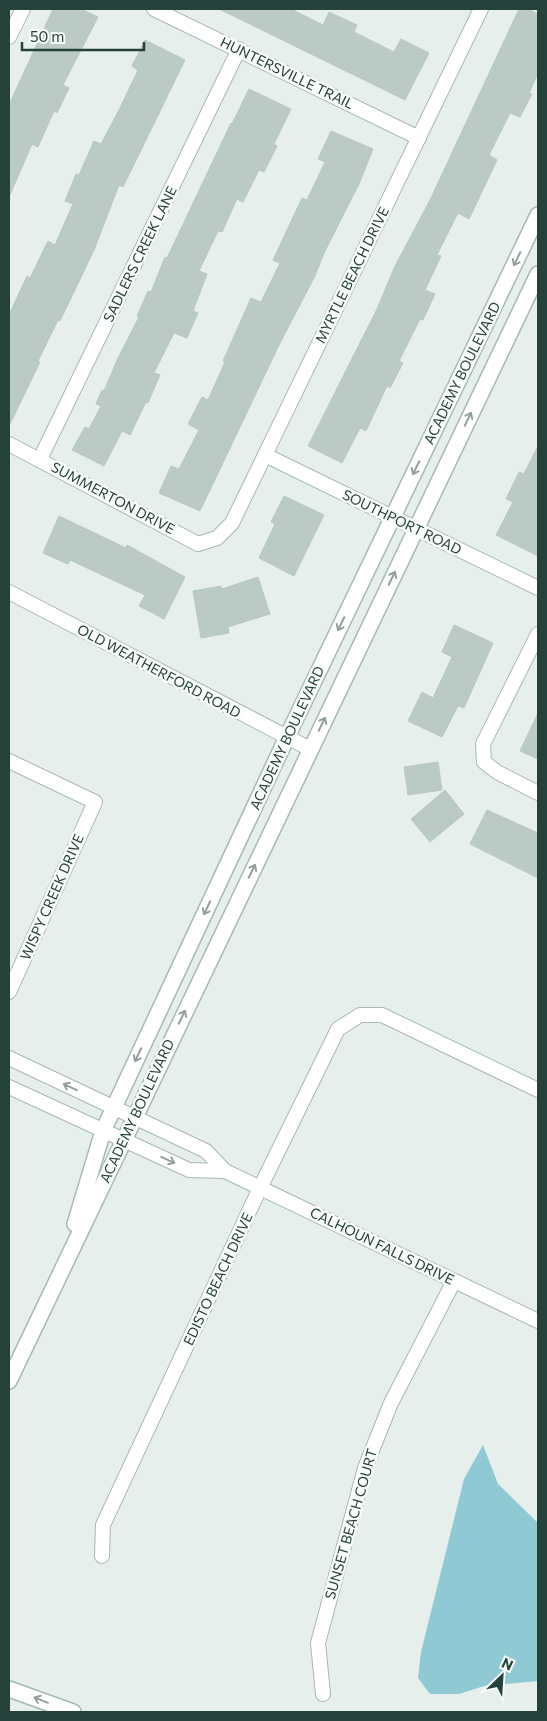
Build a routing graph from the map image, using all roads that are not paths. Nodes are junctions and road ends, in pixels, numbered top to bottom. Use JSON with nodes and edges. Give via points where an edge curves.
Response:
{"nodes":[{"id":1,"x":23,"y":9,"type":"edge"},
{"id":2,"x":154,"y":9,"type":"edge"},
{"id":3,"x":482,"y":9,"type":"edge"},
{"id":4,"x":9,"y":37,"type":"edge"},
{"id":5,"x":239,"y":49,"type":"junction"},
{"id":6,"x":419,"y":138,"type":"junction"},
{"id":7,"x":538,"y":215,"type":"edge"},
{"id":8,"x":538,"y":274,"type":"edge"},
{"id":9,"x":9,"y":444,"type":"edge"},
{"id":10,"x":265,"y":455,"type":"junction"},
{"id":11,"x":40,"y":459,"type":"junction"},
{"id":12,"x":393,"y":517,"type":"junction"},
{"id":13,"x":416,"y":528,"type":"junction"},
{"id":14,"x":217,"y":538,"type":"joint"},
{"id":15,"x":538,"y":588,"type":"edge"},
{"id":16,"x":9,"y":592,"type":"edge"},
{"id":17,"x":538,"y":634,"type":"edge"},
{"id":18,"x":287,"y":737,"type":"junction"},
{"id":19,"x":310,"y":749,"type":"junction"},
{"id":20,"x":9,"y":761,"type":"edge"},
{"id":21,"x":538,"y":793,"type":"edge"},
{"id":22,"x":9,"y":992,"type":"edge"},
{"id":23,"x":9,"y":1058,"type":"edge"},
{"id":24,"x":9,"y":1087,"type":"edge"},
{"id":25,"x":538,"y":1090,"type":"edge"},
{"id":26,"x":114,"y":1107,"type":"junction"},
{"id":27,"x":134,"y":1117,"type":"junction"},
{"id":28,"x":103,"y":1131,"type":"junction"},
{"id":29,"x":123,"y":1140,"type":"junction"},
{"id":30,"x":225,"y":1171,"type":"junction"},
{"id":31,"x":260,"y":1188,"type":"junction"},
{"id":32,"x":61,"y":1271,"type":"junction"},
{"id":33,"x":454,"y":1281,"type":"junction"},
{"id":34,"x":538,"y":1321,"type":"edge"},
{"id":35,"x":9,"y":1382,"type":"edge"},
{"id":36,"x":102,"y":1556,"type":"dead end"},
{"id":37,"x":9,"y":1689,"type":"edge"},
{"id":38,"x":323,"y":1694,"type":"dead end"},
{"id":39,"x":72,"y":1712,"type":"edge"}],
"edges":[{"from":1,"to":4,"type":"street"},
{"from":2,"to":5,"type":"street","name":"HUNTERSVILLE TRAIL"},
{"from":3,"to":6,"type":"street","name":"MYRTLE BEACH DRIVE"},
{"from":5,"to":6,"type":"street","name":"HUNTERSVILLE TRAIL"},
{"from":5,"to":11,"type":"street","name":"SADLERS CREEK LANE"},
{"from":6,"to":10,"type":"street","name":"MYRTLE BEACH DRIVE"},
{"from":7,"to":12,"type":"main road","name":"ACADEMY BOULEVARD","one_way":true},
{"from":13,"to":8,"type":"main road","name":"ACADEMY BOULEVARD","one_way":true},
{"from":9,"to":11,"type":"street","name":"SUMMERTON DRIVE"},
{"from":10,"to":12,"type":"street","name":"SOUTHPORT ROAD"},
{"from":10,"to":14,"type":"street","name":"MYRTLE BEACH DRIVE","via":[[232,523]]},
{"from":11,"to":14,"type":"street","name":"SUMMERTON DRIVE","via":[[198,544]]},
{"from":12,"to":13,"type":"street","name":"SOUTHPORT ROAD"},
{"from":12,"to":18,"type":"main road","name":"ACADEMY BOULEVARD","one_way":true},
{"from":13,"to":15,"type":"street","name":"SOUTHPORT ROAD"},
{"from":19,"to":13,"type":"main road","name":"ACADEMY BOULEVARD","one_way":true},
{"from":16,"to":18,"type":"street","name":"OLD WEATHERFORD ROAD"},
{"from":17,"to":21,"type":"street","via":[[484,744],[484,762]]},
{"from":18,"to":19,"type":"street","name":"OLD WEATHERFORD ROAD"},
{"from":18,"to":26,"type":"main road","name":"ACADEMY BOULEVARD","one_way":true},
{"from":27,"to":19,"type":"main road","name":"ACADEMY BOULEVARD","one_way":true},
{"from":20,"to":22,"type":"street","name":"WISPY CREEK DRIVE","via":[[95,802]]},
{"from":26,"to":23,"type":"street","name":"CALHOUN FALLS DRIVE","one_way":true},
{"from":24,"to":28,"type":"street","name":"CALHOUN FALLS DRIVE"},
{"from":25,"to":31,"type":"street","name":"EDISTO BEACH DRIVE","via":[[382,1016],[360,1015],[338,1029]]},
{"from":26,"to":27,"type":"street","name":"CALHOUN FALLS DRIVE"},
{"from":26,"to":28,"type":"main road","name":"ACADEMY BOULEVARD"},
{"from":27,"to":29,"type":"main road","name":"ACADEMY BOULEVARD"},
{"from":27,"to":30,"type":"street","name":"CALHOUN FALLS DRIVE","via":[[206,1151]]},
{"from":28,"to":29,"type":"street","name":"CALHOUN FALLS DRIVE"},
{"from":28,"to":32,"type":"main road","name":"ACADEMY BOULEVARD"},
{"from":29,"to":30,"type":"street","name":"CALHOUN FALLS DRIVE","one_way":true,"via":[[189,1170]]},
{"from":29,"to":32,"type":"main road","name":"ACADEMY BOULEVARD"},
{"from":30,"to":31,"type":"street","name":"CALHOUN FALLS DRIVE"},
{"from":31,"to":33,"type":"street","name":"CALHOUN FALLS DRIVE"},
{"from":31,"to":36,"type":"street","name":"EDISTO BEACH DRIVE","via":[[103,1525]]},
{"from":32,"to":35,"type":"main road","name":"ACADEMY BOULEVARD"},
{"from":33,"to":34,"type":"street","name":"CALHOUN FALLS DRIVE"},
{"from":33,"to":38,"type":"street","name":"SUNSET BEACH COURT","via":[[391,1403],[364,1468],[318,1643]]},
{"from":39,"to":37,"type":"main road","one_way":true}]}
